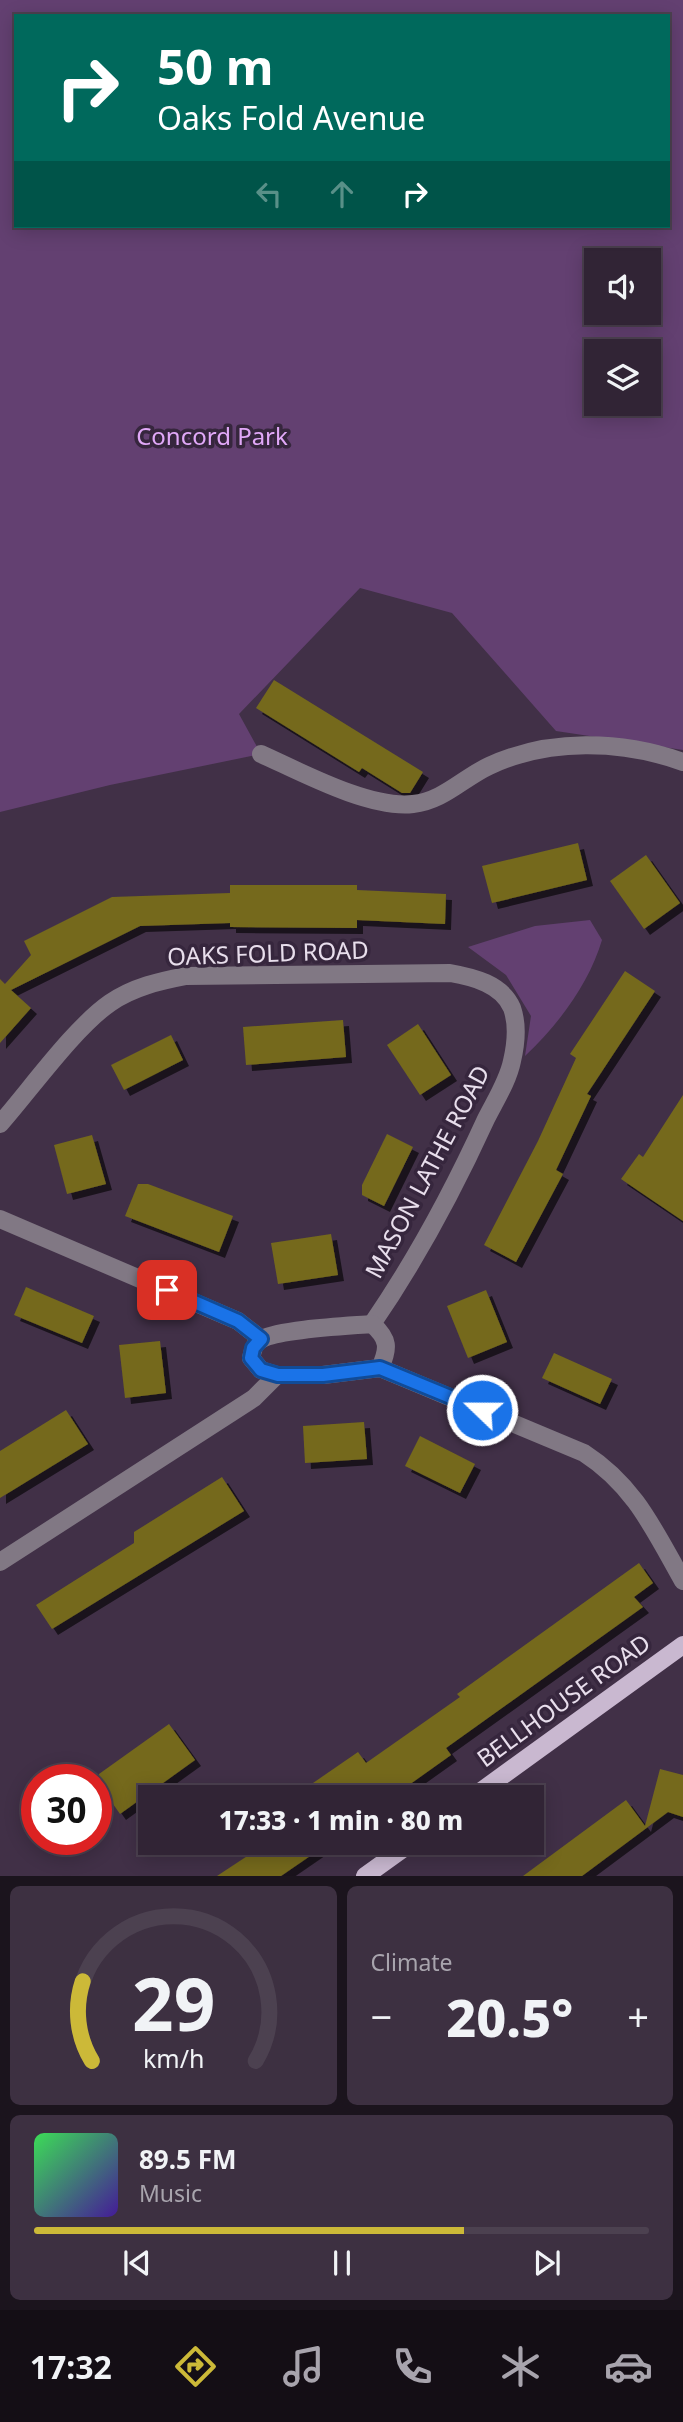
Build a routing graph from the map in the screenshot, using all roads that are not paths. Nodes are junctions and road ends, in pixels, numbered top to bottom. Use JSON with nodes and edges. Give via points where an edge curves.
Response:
{"nodes":[{"id":1,"x":261,"y":754,"type":"dead end"},
{"id":2,"x":683,"y":762,"type":"edge"},
{"id":3,"x":506,"y":997,"type":"joint"},
{"id":4,"x":0,"y":1124,"type":"edge"},
{"id":5,"x":0,"y":1219,"type":"edge"},
{"id":6,"x":372,"y":1324,"type":"junction"},
{"id":7,"x":261,"y":1339,"type":"junction"},
{"id":8,"x":380,"y":1368,"type":"junction"},
{"id":9,"x":278,"y":1375,"type":"junction"},
{"id":10,"x":0,"y":1562,"type":"edge"},
{"id":11,"x":683,"y":1581,"type":"edge"},
{"id":12,"x":683,"y":1645,"type":"edge"},
{"id":13,"x":490,"y":1785,"type":"edge"},
{"id":14,"x":394,"y":1855,"type":"edge"},
{"id":15,"x":365,"y":1876,"type":"edge"}],
"edges":[{"from":1,"to":2,"type":"street","via":[[340,790],[412,804],[434,798],[487,767],[532,751],[597,746],[658,753]]},
{"from":3,"to":4,"type":"street","name":"OAKS FOLD ROAD","via":[[478,978],[450,973],[187,976],[159,982],[110,1003]]},
{"from":3,"to":6,"type":"street","name":"MASON LATHE ROAD","via":[[516,1036],[512,1064],[467,1160]]},
{"from":5,"to":7,"type":"street","via":[[238,1321]]},
{"from":6,"to":7,"type":"street"},
{"from":6,"to":8,"type":"street","via":[[386,1336],[388,1350]]},
{"from":7,"to":9,"type":"street","via":[[251,1358],[261,1370]]},
{"from":8,"to":9,"type":"street"},
{"from":8,"to":11,"type":"street","via":[[584,1453],[607,1468],[643,1510]]},
{"from":9,"to":10,"type":"street","via":[[254,1398]]},
{"from":12,"to":13,"type":"main road","name":"BELLHOUSE ROAD"},
{"from":14,"to":15,"type":"main road"}]}
